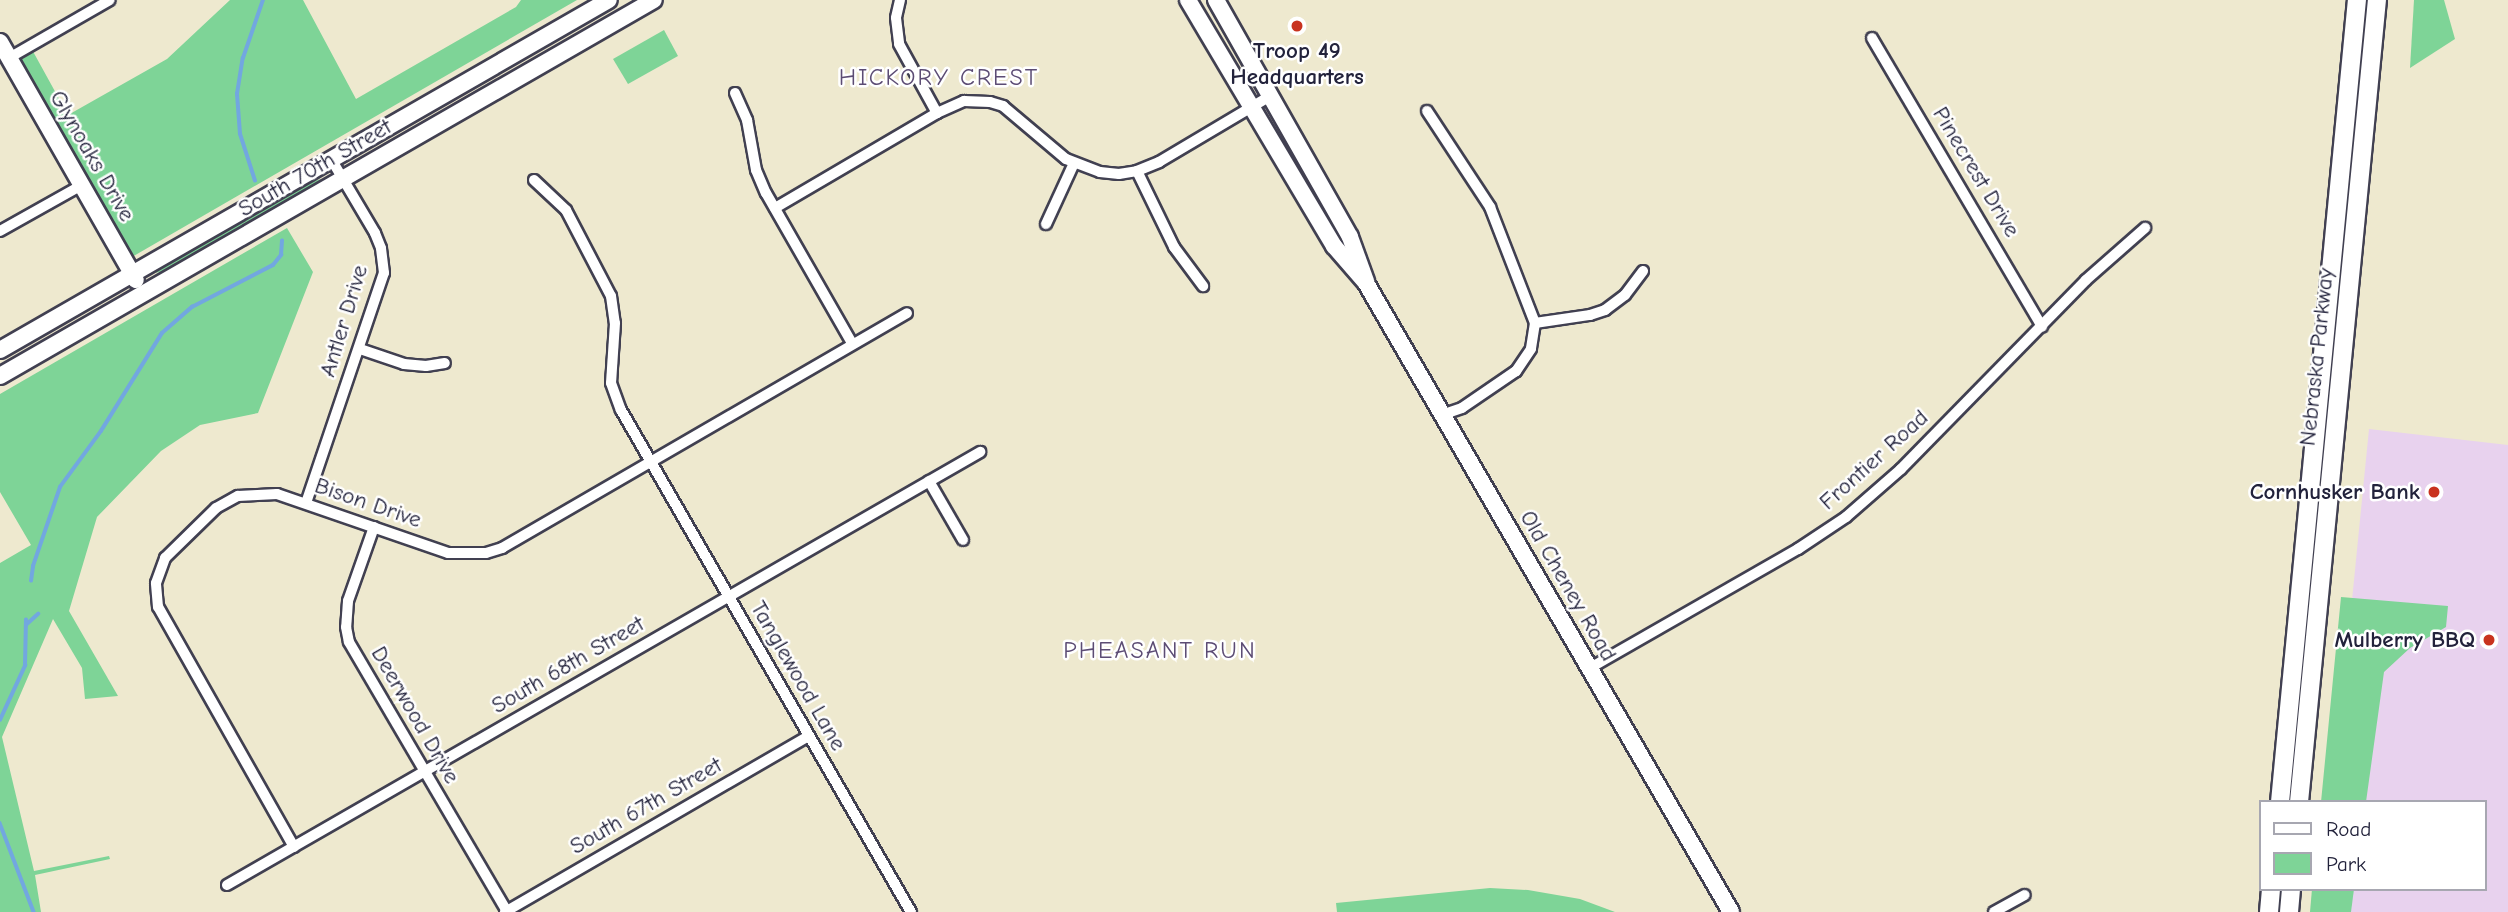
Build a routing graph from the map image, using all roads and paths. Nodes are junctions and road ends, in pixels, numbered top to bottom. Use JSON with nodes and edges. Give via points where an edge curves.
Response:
{"nodes":[{"id":1,"x":110,"y":0,"type":"edge"},
{"id":2,"x":610,"y":0,"type":"edge"},
{"id":3,"x":654,"y":0,"type":"edge"},
{"id":4,"x":900,"y":0,"type":"edge"},
{"id":5,"x":1188,"y":0,"type":"edge"},
{"id":6,"x":1216,"y":0,"type":"edge"},
{"id":7,"x":2357,"y":0,"type":"edge"},
{"id":8,"x":2377,"y":0,"type":"edge"},
{"id":9,"x":629,"y":10,"type":"edge"},
{"id":10,"x":1872,"y":38,"type":"dead end"},
{"id":11,"x":0,"y":42,"type":"edge"},
{"id":12,"x":9,"y":58,"type":"junction"},
{"id":13,"x":735,"y":93,"type":"dead end"},
{"id":14,"x":1270,"y":96,"type":"junction"},
{"id":15,"x":1253,"y":108,"type":"junction"},
{"id":16,"x":1427,"y":111,"type":"dead end"},
{"id":17,"x":937,"y":113,"type":"junction"},
{"id":18,"x":331,"y":159,"type":"junction"},
{"id":19,"x":1074,"y":163,"type":"junction"},
{"id":20,"x":1137,"y":171,"type":"junction"},
{"id":21,"x":342,"y":178,"type":"junction"},
{"id":22,"x":534,"y":180,"type":"dead end"},
{"id":23,"x":82,"y":185,"type":"junction"},
{"id":24,"x":775,"y":208,"type":"junction"},
{"id":25,"x":1046,"y":225,"type":"dead end"},
{"id":26,"x":2145,"y":228,"type":"dead end"},
{"id":27,"x":0,"y":231,"type":"edge"},
{"id":28,"x":1643,"y":271,"type":"dead end"},
{"id":29,"x":132,"y":274,"type":"junction"},
{"id":30,"x":1366,"y":283,"type":"junction"},
{"id":31,"x":1203,"y":286,"type":"dead end"},
{"id":32,"x":144,"y":293,"type":"junction"},
{"id":33,"x":907,"y":313,"type":"dead end"},
{"id":34,"x":1535,"y":323,"type":"junction"},
{"id":35,"x":2042,"y":327,"type":"junction"},
{"id":36,"x":852,"y":344,"type":"junction"},
{"id":37,"x":360,"y":349,"type":"junction"},
{"id":38,"x":0,"y":350,"type":"edge"},
{"id":39,"x":445,"y":363,"type":"dead end"},
{"id":40,"x":0,"y":376,"type":"edge"},
{"id":41,"x":1443,"y":415,"type":"junction"},
{"id":42,"x":979,"y":452,"type":"dead end"},
{"id":43,"x":650,"y":460,"type":"junction"},
{"id":44,"x":929,"y":481,"type":"junction"},
{"id":45,"x":306,"y":503,"type":"junction"},
{"id":46,"x":374,"y":527,"type":"junction"},
{"id":47,"x":964,"y":540,"type":"dead end"},
{"id":48,"x":728,"y":597,"type":"junction"},
{"id":49,"x":1590,"y":668,"type":"junction"},
{"id":50,"x":809,"y":736,"type":"junction"},
{"id":51,"x":425,"y":772,"type":"junction"},
{"id":52,"x":2280,"y":800,"type":"edge"},
{"id":53,"x":2300,"y":800,"type":"edge"},
{"id":54,"x":294,"y":847,"type":"junction"},
{"id":55,"x":228,"y":885,"type":"dead end"},
{"id":56,"x":2271,"y":891,"type":"edge"},
{"id":57,"x":2291,"y":891,"type":"edge"},
{"id":58,"x":2025,"y":895,"type":"dead end"},
{"id":59,"x":506,"y":911,"type":"edge"},
{"id":60,"x":911,"y":912,"type":"edge"},
{"id":61,"x":1731,"y":912,"type":"edge"},
{"id":62,"x":1994,"y":912,"type":"edge"},
{"id":63,"x":2269,"y":912,"type":"edge"},
{"id":64,"x":2289,"y":912,"type":"edge"}],
"edges":[{"from":1,"to":12,"type":"street"},
{"from":2,"to":9,"type":"street"},
{"from":2,"to":18,"type":"main road","name":"South 70th Street"},
{"from":3,"to":9,"type":"main road","name":"South 70th Street"},
{"from":4,"to":17,"type":"street","via":[[896,18],[899,44]]},
{"from":5,"to":15,"type":"main road","name":"Old Cheney Road"},
{"from":6,"to":14,"type":"main road","name":"Old Cheney Road"},
{"from":7,"to":52,"type":"main road","name":"Nebraska Parkway"},
{"from":8,"to":53,"type":"main road","name":"Nebraska Parkway"},
{"from":9,"to":21,"type":"main road","name":"South 70th Street"},
{"from":10,"to":35,"type":"street","name":"Pinecrest Drive"},
{"from":11,"to":12,"type":"main road","name":"Glynoaks Drive"},
{"from":12,"to":23,"type":"main road","name":"Glynoaks Drive"},
{"from":13,"to":24,"type":"street","via":[[747,120],[756,170]]},
{"from":14,"to":15,"type":"street"},
{"from":14,"to":30,"type":"main road","name":"Old Cheney Road","via":[[1350,237]]},
{"from":15,"to":20,"type":"street"},
{"from":15,"to":30,"type":"main road","name":"Old Cheney Road","via":[[1340,255]]},
{"from":16,"to":34,"type":"street","via":[[1490,207]]},
{"from":17,"to":19,"type":"street","via":[[964,101],[990,102],[1014,113]]},
{"from":17,"to":24,"type":"street"},
{"from":18,"to":21,"type":"street","name":"Antler Drive"},
{"from":18,"to":29,"type":"main road","name":"South 70th Street"},
{"from":19,"to":20,"type":"street","via":[[1112,174]]},
{"from":19,"to":25,"type":"street"},
{"from":20,"to":31,"type":"street","via":[[1174,247]]},
{"from":21,"to":32,"type":"main road","name":"South 70th Street"},
{"from":21,"to":37,"type":"street","name":"Antler Drive","via":[[375,233],[384,260],[382,286]]},
{"from":22,"to":43,"type":"street","name":"Tanglewood Lane","via":[[566,210],[611,296],[615,323],[611,383]]},
{"from":23,"to":27,"type":"street"},
{"from":23,"to":29,"type":"main road","name":"Glynoaks Drive"},
{"from":24,"to":36,"type":"street"},
{"from":26,"to":35,"type":"street","name":"Frontier Road"},
{"from":28,"to":34,"type":"street","via":[[1625,295],[1605,310]]},
{"from":29,"to":32,"type":"main road","name":"Glynoaks Drive"},
{"from":29,"to":38,"type":"main road","name":"South 70th Street"},
{"from":30,"to":41,"type":"main road","name":"Old Cheney Road"},
{"from":32,"to":40,"type":"main road","name":"South 70th Street"},
{"from":33,"to":36,"type":"street","name":"Bison Drive"},
{"from":34,"to":41,"type":"street","via":[[1531,349],[1516,371]]},
{"from":35,"to":49,"type":"street","name":"Frontier Road","via":[[1901,469],[1846,517]]},
{"from":36,"to":43,"type":"street","name":"Bison Drive"},
{"from":37,"to":39,"type":"street","via":[[404,363]]},
{"from":37,"to":45,"type":"street","name":"Antler Drive"},
{"from":41,"to":49,"type":"main road","name":"Old Cheney Road"},
{"from":42,"to":44,"type":"street","name":"South 68th Street"},
{"from":43,"to":46,"type":"street","name":"Bison Drive","via":[[502,548],[486,553],[448,553]]},
{"from":43,"to":48,"type":"street","name":"Tanglewood Lane"},
{"from":44,"to":47,"type":"street"},
{"from":44,"to":48,"type":"street","name":"South 68th Street"},
{"from":45,"to":46,"type":"street","name":"Bison Drive"},
{"from":45,"to":54,"type":"street","name":"Bison Drive","via":[[264,492],[226,501],[173,548],[159,570],[156,593],[162,619]]},
{"from":46,"to":51,"type":"street","name":"Deerwood Drive","via":[[348,601],[348,635]]},
{"from":48,"to":50,"type":"street","name":"Tanglewood Lane"},
{"from":48,"to":51,"type":"street","name":"South 68th Street"},
{"from":49,"to":61,"type":"main road","name":"Old Cheney Road"},
{"from":50,"to":59,"type":"street","name":"South 67th Street"},
{"from":50,"to":60,"type":"street","name":"Tanglewood Lane"},
{"from":51,"to":54,"type":"street","name":"South 68th Street"},
{"from":51,"to":59,"type":"street","name":"Deerwood Drive"},
{"from":54,"to":55,"type":"street","name":"South 68th Street"},
{"from":56,"to":63,"type":"main road"},
{"from":57,"to":64,"type":"main road"},
{"from":58,"to":62,"type":"street"}]}
